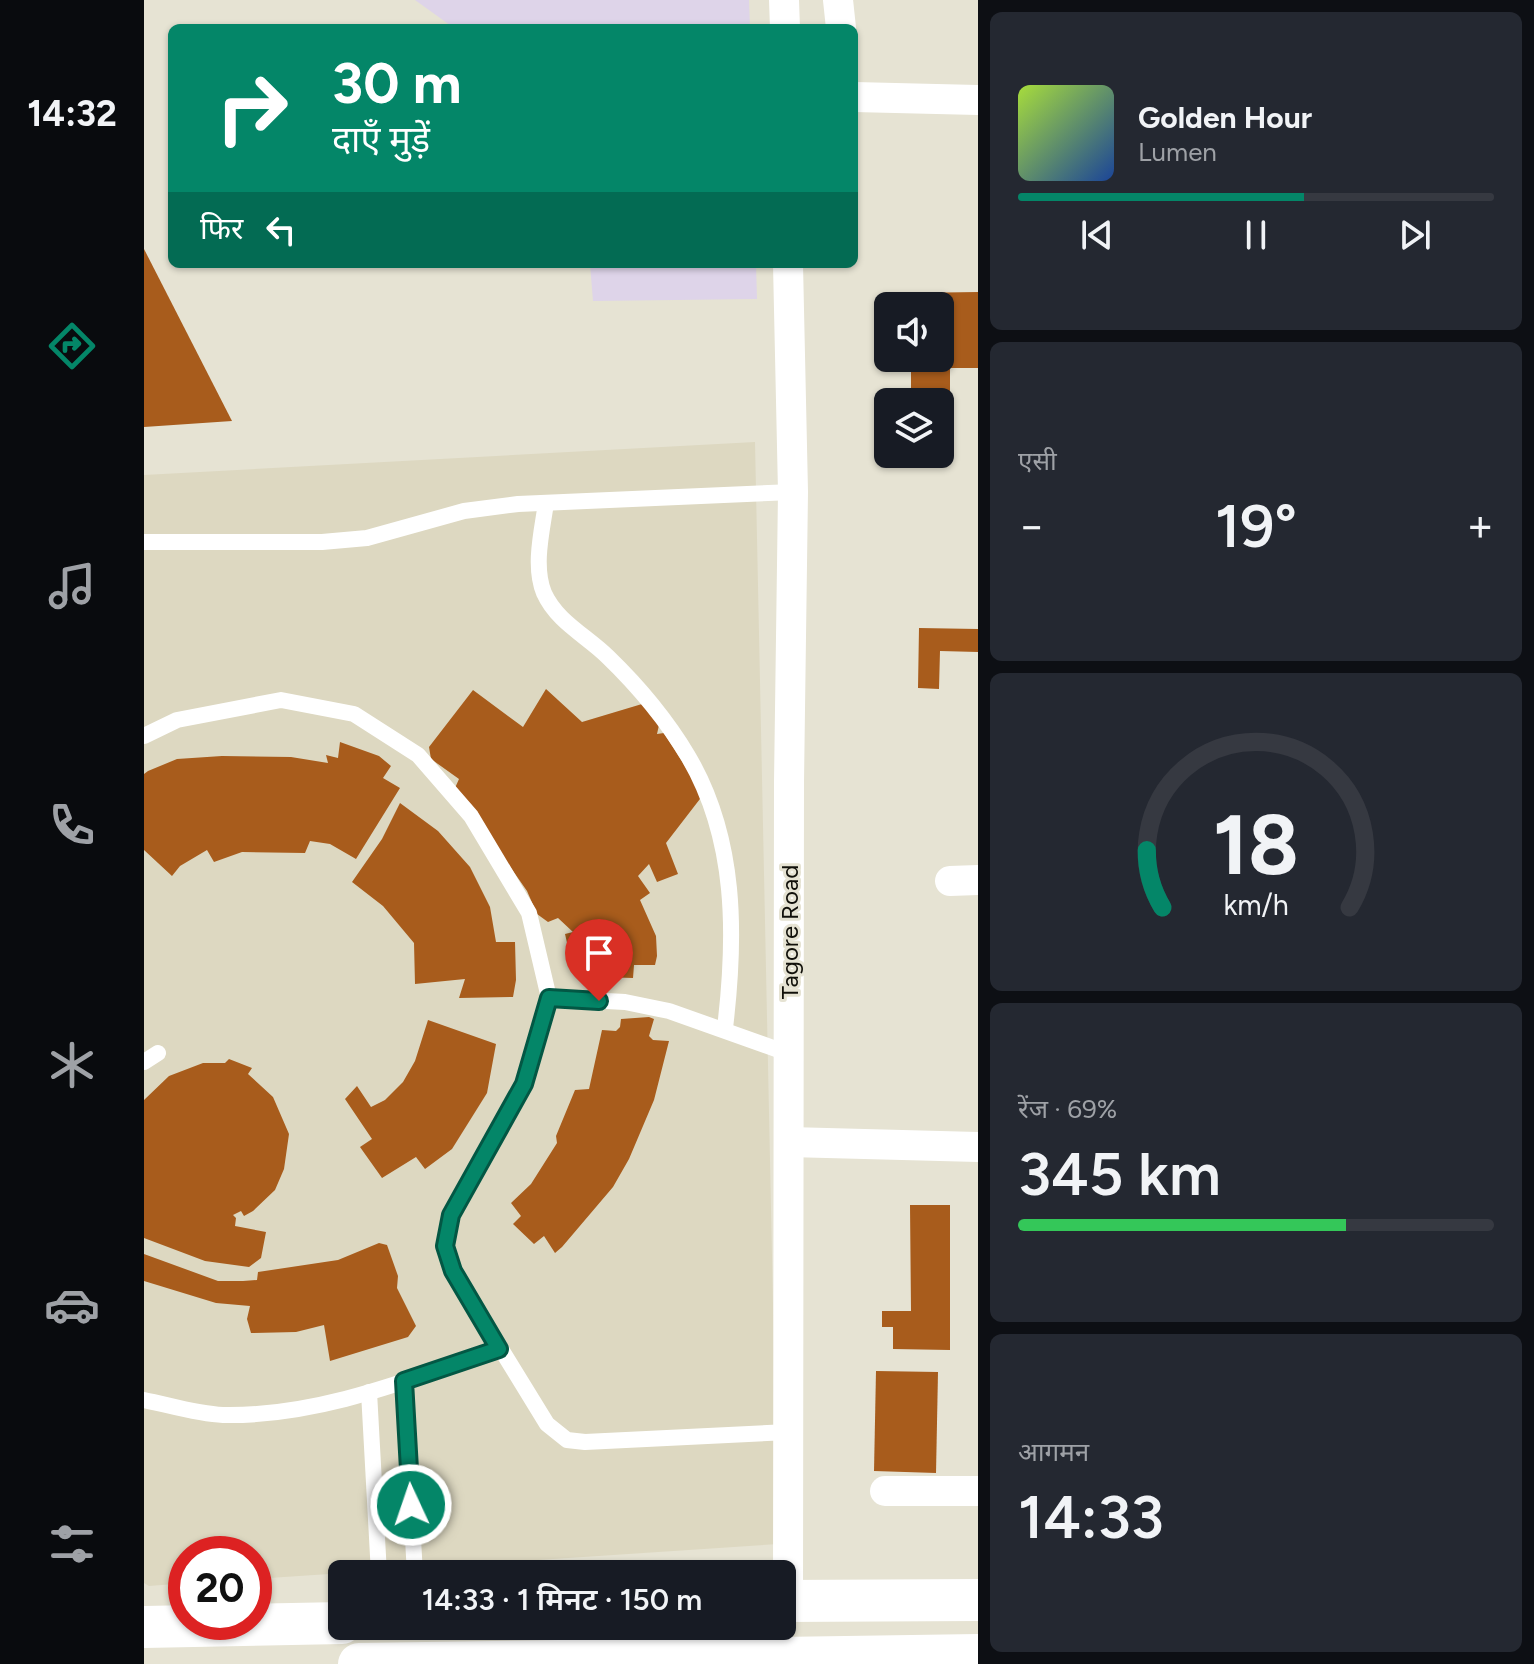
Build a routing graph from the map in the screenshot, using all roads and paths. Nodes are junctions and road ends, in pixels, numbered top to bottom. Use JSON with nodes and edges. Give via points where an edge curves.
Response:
{"nodes":[{"id":1,"x":784,"y":0,"type":"edge"},
{"id":2,"x":838,"y":0,"type":"edge"},
{"id":3,"x":785,"y":24,"type":"edge"},
{"id":4,"x":841,"y":24,"type":"edge"},
{"id":5,"x":858,"y":97,"type":"edge"},
{"id":6,"x":978,"y":100,"type":"edge"},
{"id":7,"x":788,"y":268,"type":"edge"},
{"id":8,"x":793,"y":492,"type":"junction"},
{"id":9,"x":546,"y":503,"type":"junction"},
{"id":10,"x":144,"y":542,"type":"edge"},
{"id":11,"x":144,"y":736,"type":"edge"},
{"id":12,"x":549,"y":998,"type":"junction"},
{"id":13,"x":725,"y":1028,"type":"junction"},
{"id":14,"x":790,"y":1054,"type":"junction"},
{"id":15,"x":789,"y":1142,"type":"junction"},
{"id":16,"x":978,"y":1147,"type":"edge"},
{"id":17,"x":499,"y":1349,"type":"junction"},
{"id":18,"x":404,"y":1381,"type":"junction"},
{"id":19,"x":369,"y":1392,"type":"junction"},
{"id":20,"x":144,"y":1400,"type":"edge"},
{"id":21,"x":788,"y":1432,"type":"junction"},
{"id":22,"x":885,"y":1491,"type":"dead end"},
{"id":23,"x":978,"y":1491,"type":"edge"},
{"id":24,"x":378,"y":1560,"type":"edge"},
{"id":25,"x":414,"y":1560,"type":"edge"},
{"id":26,"x":786,"y":1560,"type":"edge"},
{"id":27,"x":796,"y":1600,"type":"edge"},
{"id":28,"x":978,"y":1600,"type":"edge"},
{"id":29,"x":328,"y":1623,"type":"edge"},
{"id":30,"x":144,"y":1627,"type":"edge"},
{"id":31,"x":792,"y":1640,"type":"edge"},
{"id":32,"x":963,"y":1658,"type":"edge"},
{"id":33,"x":795,"y":1660,"type":"edge"},
{"id":34,"x":567,"y":1662,"type":"edge"},
{"id":35,"x":504,"y":1663,"type":"edge"},
{"id":36,"x":359,"y":1664,"type":"edge"}],
"edges":[{"from":1,"to":3,"type":"street"},
{"from":2,"to":4,"type":"street"},
{"from":5,"to":6,"type":"street"},
{"from":7,"to":8,"type":"street","name":"Tagore Road"},
{"from":8,"to":9,"type":"lane"},
{"from":8,"to":14,"type":"street","name":"Tagore Road"},
{"from":9,"to":10,"type":"lane","via":[[464,511],[367,538]]},
{"from":9,"to":13,"type":"lane","via":[[539,562],[544,593],[562,619],[636,687],[688,756],[713,812],[730,899],[733,959]]},
{"from":11,"to":12,"type":"lane","via":[[177,720],[281,700],[354,714],[367,722],[418,755],[471,816],[529,913]]},
{"from":12,"to":13,"type":"lane","via":[[625,1002]]},
{"from":12,"to":17,"type":"lane","via":[[524,1084],[451,1215],[445,1246],[453,1271]]},
{"from":13,"to":14,"type":"lane"},
{"from":14,"to":15,"type":"street","name":"Tagore Road"},
{"from":15,"to":16,"type":"street"},
{"from":15,"to":21,"type":"street","name":"Tagore Road"},
{"from":17,"to":18,"type":"lane"},
{"from":17,"to":21,"type":"lane","via":[[547,1424],[567,1440]]},
{"from":18,"to":19,"type":"lane"},
{"from":18,"to":25,"type":"lane"},
{"from":19,"to":20,"type":"lane","via":[[285,1410],[222,1415]]},
{"from":19,"to":24,"type":"lane"},
{"from":21,"to":26,"type":"street","name":"Tagore Road"},
{"from":22,"to":23,"type":"street"},
{"from":27,"to":28,"type":"main road"},
{"from":29,"to":30,"type":"main road"},
{"from":31,"to":33,"type":"main road"},
{"from":32,"to":33,"type":"main road"},
{"from":33,"to":34,"type":"main road"},
{"from":34,"to":35,"type":"main road"},
{"from":35,"to":36,"type":"main road"}]}
